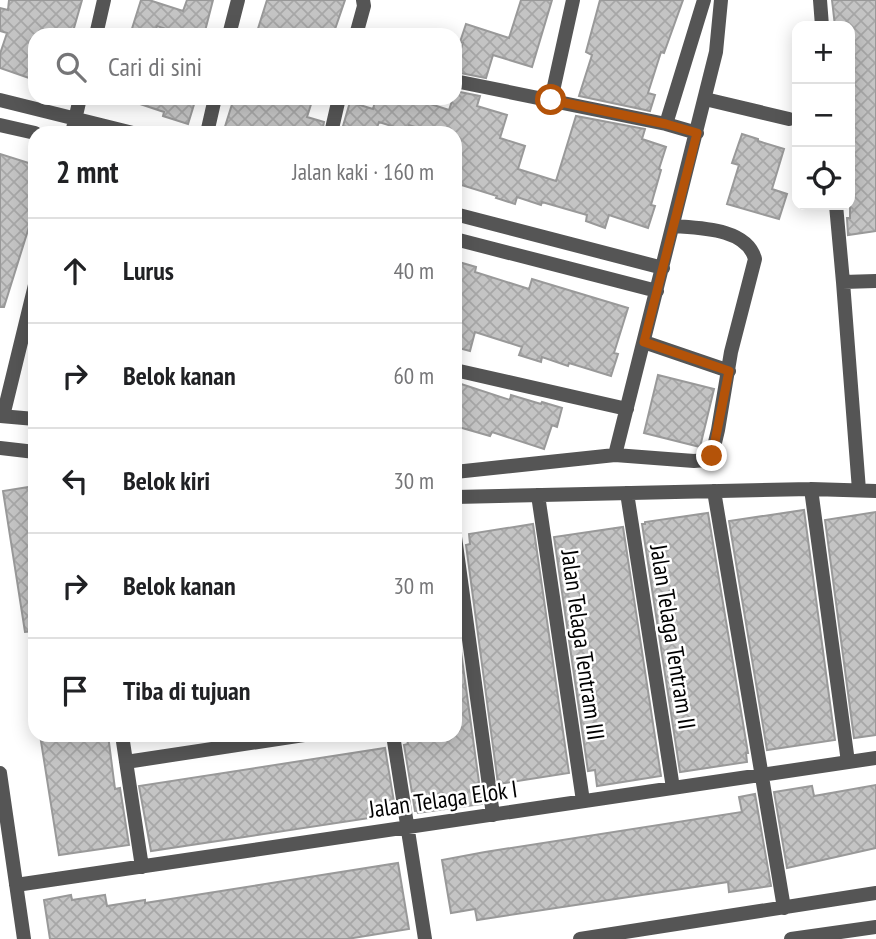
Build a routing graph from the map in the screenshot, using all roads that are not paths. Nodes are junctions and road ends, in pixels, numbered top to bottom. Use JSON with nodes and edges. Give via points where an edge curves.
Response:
{"nodes":[{"id":1,"x":104,"y":0,"type":"edge"},
{"id":2,"x":238,"y":0,"type":"edge"},
{"id":3,"x":363,"y":0,"type":"edge"},
{"id":4,"x":573,"y":0,"type":"edge"},
{"id":5,"x":704,"y":0,"type":"edge"},
{"id":6,"x":721,"y":0,"type":"edge"},
{"id":7,"x":820,"y":0,"type":"edge"},
{"id":8,"x":822,"y":21,"type":"edge"},
{"id":9,"x":98,"y":28,"type":"edge"},
{"id":10,"x":231,"y":28,"type":"edge"},
{"id":11,"x":357,"y":28,"type":"edge"},
{"id":12,"x":462,"y":82,"type":"edge"},
{"id":13,"x":705,"y":99,"type":"junction"},
{"id":14,"x":0,"y":100,"type":"edge"},
{"id":15,"x":551,"y":100,"type":"junction"},
{"id":16,"x":78,"y":105,"type":"edge"},
{"id":17,"x":213,"y":105,"type":"edge"},
{"id":18,"x":337,"y":105,"type":"edge"},
{"id":19,"x":789,"y":119,"type":"dead end"},
{"id":20,"x":666,"y":124,"type":"junction"},
{"id":21,"x":0,"y":125,"type":"edge"},
{"id":22,"x":74,"y":126,"type":"edge"},
{"id":23,"x":209,"y":126,"type":"edge"},
{"id":24,"x":333,"y":126,"type":"edge"},
{"id":25,"x":28,"y":131,"type":"edge"},
{"id":26,"x":697,"y":133,"type":"junction"},
{"id":27,"x":836,"y":210,"type":"edge"},
{"id":28,"x":462,"y":216,"type":"edge"},
{"id":29,"x":673,"y":226,"type":"junction"},
{"id":30,"x":462,"y":241,"type":"edge"},
{"id":31,"x":663,"y":268,"type":"junction"},
{"id":32,"x":876,"y":281,"type":"edge"},
{"id":33,"x":843,"y":282,"type":"junction"},
{"id":34,"x":657,"y":291,"type":"junction"},
{"id":35,"x":28,"y":313,"type":"edge"},
{"id":36,"x":644,"y":342,"type":"junction"},
{"id":37,"x":729,"y":371,"type":"junction"},
{"id":38,"x":462,"y":372,"type":"edge"},
{"id":39,"x":626,"y":409,"type":"junction"},
{"id":40,"x":2,"y":416,"type":"edge"},
{"id":41,"x":28,"y":418,"type":"edge"},
{"id":42,"x":0,"y":448,"type":"edge"},
{"id":43,"x":28,"y":451,"type":"edge"},
{"id":44,"x":615,"y":455,"type":"junction"},
{"id":45,"x":462,"y":471,"type":"edge"},
{"id":46,"x":811,"y":489,"type":"junction"},
{"id":47,"x":859,"y":490,"type":"junction"},
{"id":48,"x":715,"y":491,"type":"junction"},
{"id":49,"x":876,"y":491,"type":"edge"},
{"id":50,"x":627,"y":493,"type":"junction"},
{"id":51,"x":538,"y":495,"type":"junction"},
{"id":52,"x":462,"y":497,"type":"edge"},
{"id":53,"x":462,"y":588,"type":"edge"},
{"id":54,"x":123,"y":742,"type":"edge"},
{"id":55,"x":249,"y":742,"type":"edge"},
{"id":56,"x":394,"y":742,"type":"edge"},
{"id":57,"x":876,"y":758,"type":"edge"},
{"id":58,"x":126,"y":762,"type":"junction"},
{"id":59,"x":848,"y":762,"type":"junction"},
{"id":60,"x":0,"y":773,"type":"edge"},
{"id":61,"x":762,"y":775,"type":"junction"},
{"id":62,"x":673,"y":788,"type":"junction"},
{"id":63,"x":583,"y":801,"type":"junction"},
{"id":64,"x":493,"y":815,"type":"junction"},
{"id":65,"x":407,"y":827,"type":"junction"},
{"id":66,"x":142,"y":867,"type":"junction"},
{"id":67,"x":16,"y":886,"type":"junction"},
{"id":68,"x":876,"y":893,"type":"edge"},
{"id":69,"x":784,"y":908,"type":"junction"},
{"id":70,"x":876,"y":927,"type":"edge"},
{"id":71,"x":24,"y":939,"type":"edge"},
{"id":72,"x":425,"y":939,"type":"edge"},
{"id":73,"x":580,"y":939,"type":"edge"},
{"id":74,"x":791,"y":939,"type":"edge"}],
"edges":[{"from":1,"to":9,"type":"street"},
{"from":2,"to":10,"type":"street"},
{"from":3,"to":11,"type":"street"},
{"from":4,"to":15,"type":"street"},
{"from":5,"to":20,"type":"street"},
{"from":6,"to":13,"type":"street"},
{"from":7,"to":8,"type":"street"},
{"from":12,"to":15,"type":"street"},
{"from":13,"to":19,"type":"street"},
{"from":13,"to":26,"type":"street"},
{"from":14,"to":22,"type":"street"},
{"from":15,"to":20,"type":"street"},
{"from":16,"to":22,"type":"street"},
{"from":17,"to":23,"type":"street"},
{"from":18,"to":24,"type":"street"},
{"from":20,"to":26,"type":"street"},
{"from":21,"to":25,"type":"street"},
{"from":26,"to":29,"type":"street"},
{"from":27,"to":33,"type":"street"},
{"from":28,"to":31,"type":"street"},
{"from":29,"to":31,"type":"street"},
{"from":29,"to":37,"type":"street","via":[[736,237],[753,251],[755,259]]},
{"from":30,"to":34,"type":"street"},
{"from":31,"to":34,"type":"street"},
{"from":32,"to":33,"type":"street"},
{"from":33,"to":47,"type":"street"},
{"from":34,"to":36,"type":"street"},
{"from":35,"to":40,"type":"street"},
{"from":36,"to":37,"type":"street"},
{"from":36,"to":39,"type":"street"},
{"from":37,"to":44,"type":"street","via":[[712,456],[694,461]]},
{"from":38,"to":39,"type":"street"},
{"from":39,"to":44,"type":"street"},
{"from":40,"to":41,"type":"street"},
{"from":42,"to":43,"type":"street"},
{"from":44,"to":45,"type":"street"},
{"from":46,"to":47,"type":"street"},
{"from":46,"to":48,"type":"street"},
{"from":46,"to":59,"type":"street"},
{"from":47,"to":49,"type":"street"},
{"from":48,"to":50,"type":"street"},
{"from":48,"to":61,"type":"street"},
{"from":50,"to":51,"type":"street"},
{"from":50,"to":62,"type":"street","name":"Jalan Telaga Tentram II"},
{"from":51,"to":52,"type":"street"},
{"from":51,"to":63,"type":"street","name":"Jalan Telaga Tentram III"},
{"from":53,"to":64,"type":"street"},
{"from":54,"to":58,"type":"street"},
{"from":55,"to":58,"type":"street"},
{"from":56,"to":65,"type":"street"},
{"from":57,"to":59,"type":"street","name":"Jalan Telaga Elok I"},
{"from":58,"to":66,"type":"street"},
{"from":59,"to":61,"type":"street","name":"Jalan Telaga Elok I"},
{"from":60,"to":67,"type":"street"},
{"from":61,"to":62,"type":"street","name":"Jalan Telaga Elok I"},
{"from":61,"to":69,"type":"street"},
{"from":62,"to":63,"type":"street","name":"Jalan Telaga Elok I"},
{"from":63,"to":64,"type":"street","name":"Jalan Telaga Elok I"},
{"from":64,"to":65,"type":"street","name":"Jalan Telaga Elok I"},
{"from":65,"to":66,"type":"street","name":"Jalan Telaga Elok I"},
{"from":65,"to":72,"type":"street"},
{"from":66,"to":67,"type":"street","name":"Jalan Telaga Elok I"},
{"from":67,"to":71,"type":"street"},
{"from":68,"to":69,"type":"street"},
{"from":69,"to":73,"type":"street"},
{"from":70,"to":74,"type":"street"}]}
